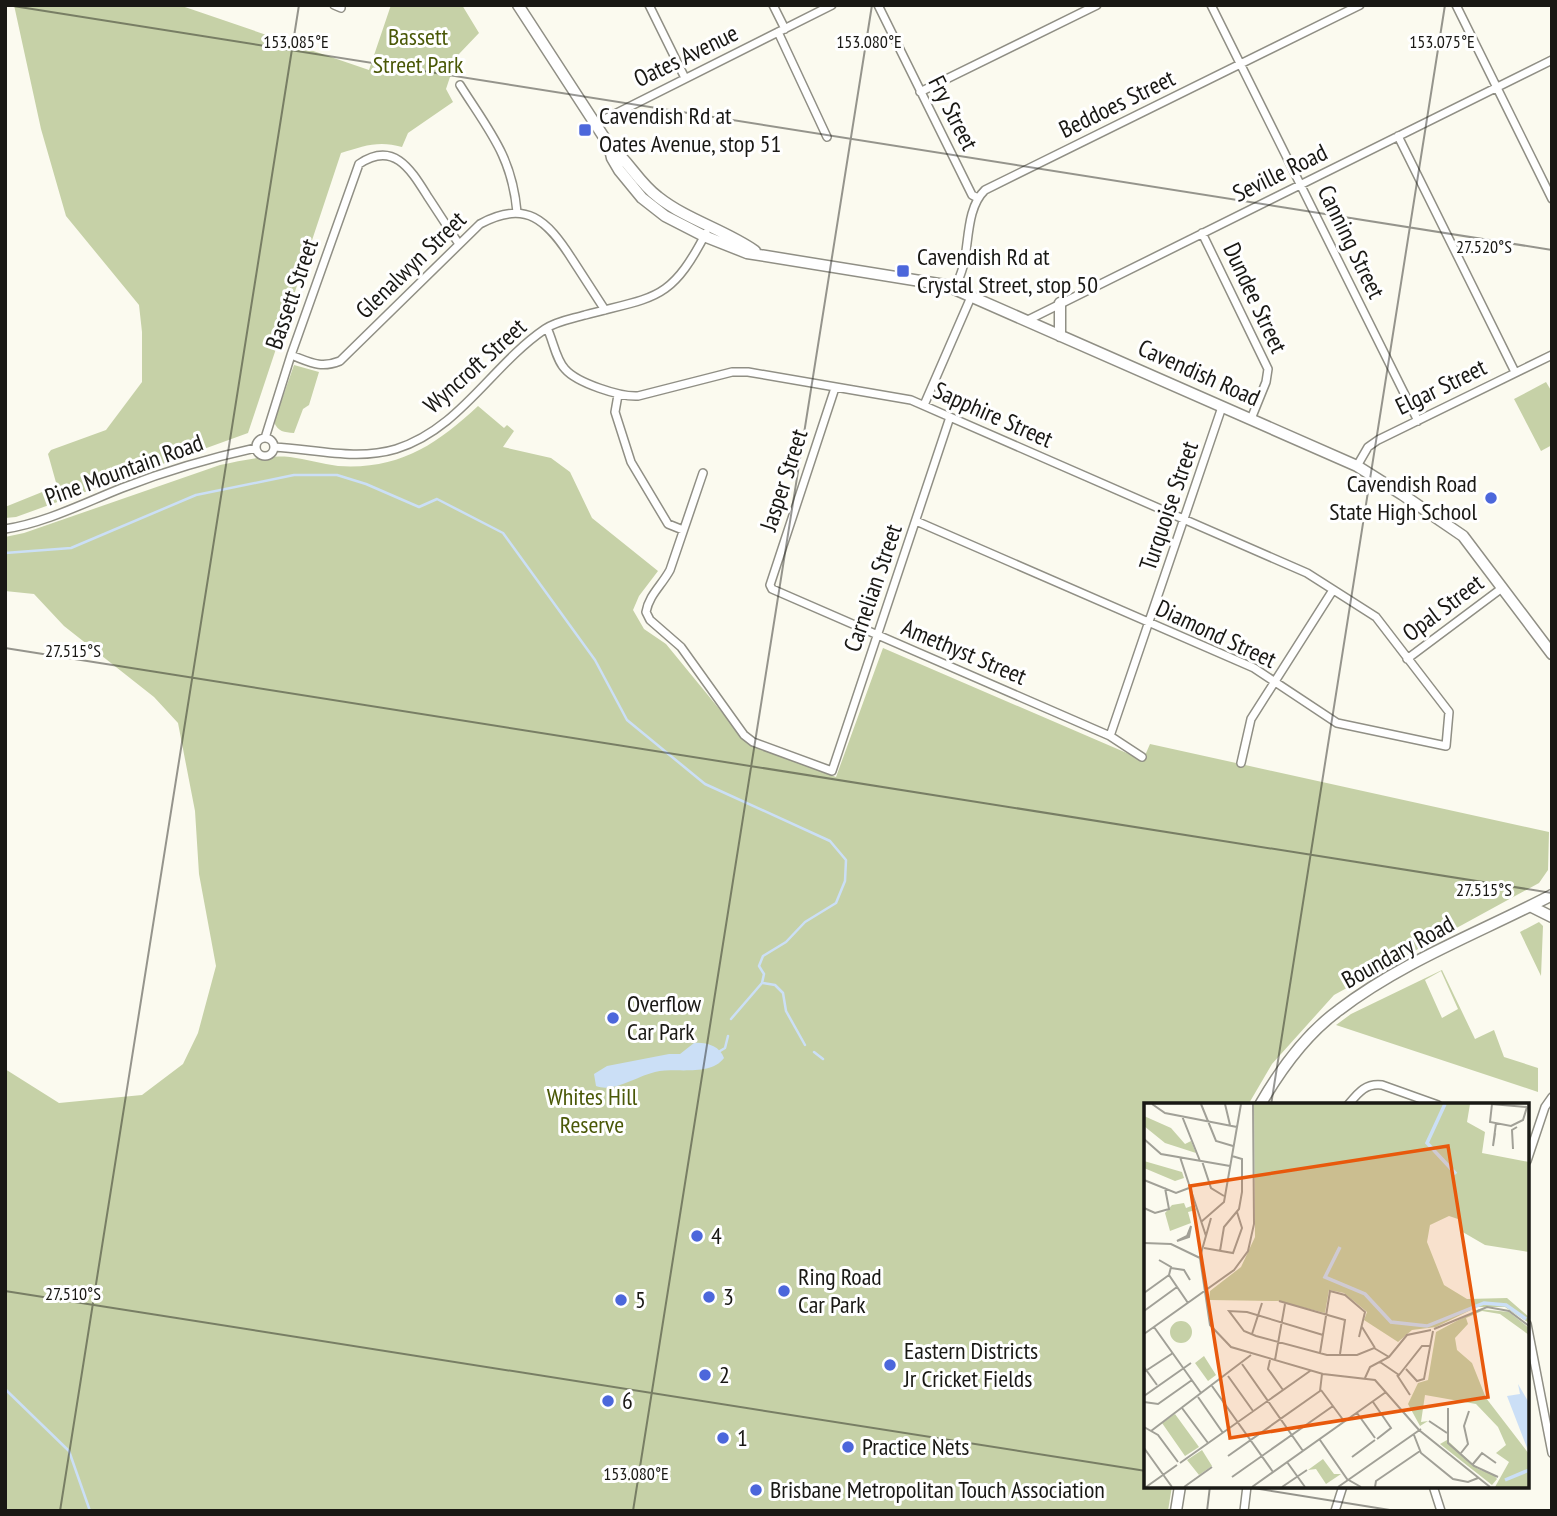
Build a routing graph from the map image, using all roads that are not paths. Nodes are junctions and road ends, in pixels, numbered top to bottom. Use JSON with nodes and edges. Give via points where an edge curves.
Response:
{"nodes":[{"id":1,"x":518,"y":5,"type":"edge"},
{"id":2,"x":649,"y":5,"type":"edge"},
{"id":3,"x":773,"y":5,"type":"edge"},
{"id":4,"x":832,"y":5,"type":"edge"},
{"id":5,"x":878,"y":5,"type":"edge"},
{"id":6,"x":1097,"y":5,"type":"edge"},
{"id":7,"x":1211,"y":5,"type":"edge"},
{"id":8,"x":1360,"y":5,"type":"edge"},
{"id":9,"x":1456,"y":5,"type":"edge"},
{"id":10,"x":781,"y":30,"type":"junction"},
{"id":11,"x":1552,"y":60,"type":"edge"},
{"id":12,"x":1241,"y":64,"type":"junction"},
{"id":13,"x":685,"y":78,"type":"junction"},
{"id":14,"x":460,"y":85,"type":"dead end"},
{"id":15,"x":1497,"y":88,"type":"junction"},
{"id":16,"x":920,"y":92,"type":"junction"},
{"id":17,"x":595,"y":124,"type":"junction"},
{"id":18,"x":1398,"y":136,"type":"junction"},
{"id":19,"x":827,"y":137,"type":"dead end"},
{"id":20,"x":1300,"y":184,"type":"junction"},
{"id":21,"x":978,"y":198,"type":"junction"},
{"id":22,"x":1552,"y":199,"type":"edge"},
{"id":23,"x":517,"y":212,"type":"junction"},
{"id":24,"x":706,"y":232,"type":"junction"},
{"id":25,"x":1202,"y":233,"type":"junction"},
{"id":26,"x":458,"y":244,"type":"junction"},
{"id":27,"x":955,"y":289,"type":"junction"},
{"id":28,"x":971,"y":297,"type":"junction"},
{"id":29,"x":1060,"y":303,"type":"junction"},
{"id":30,"x":605,"y":310,"type":"junction"},
{"id":31,"x":1026,"y":321,"type":"junction"},
{"id":32,"x":547,"y":328,"type":"junction"},
{"id":33,"x":1060,"y":336,"type":"junction"},
{"id":34,"x":291,"y":355,"type":"junction"},
{"id":35,"x":1552,"y":355,"type":"edge"},
{"id":36,"x":1516,"y":372,"type":"junction"},
{"id":37,"x":835,"y":388,"type":"junction"},
{"id":38,"x":618,"y":395,"type":"junction"},
{"id":39,"x":924,"y":405,"type":"junction"},
{"id":40,"x":1222,"y":407,"type":"junction"},
{"id":41,"x":950,"y":417,"type":"junction"},
{"id":42,"x":1251,"y":419,"type":"junction"},
{"id":43,"x":1418,"y":421,"type":"junction"},
{"id":44,"x":265,"y":438,"type":"junction"},
{"id":45,"x":274,"y":447,"type":"junction"},
{"id":46,"x":256,"y":448,"type":"junction"},
{"id":47,"x":1357,"y":466,"type":"junction"},
{"id":48,"x":703,"y":473,"type":"dead end"},
{"id":49,"x":1184,"y":520,"type":"junction"},
{"id":50,"x":916,"y":521,"type":"junction"},
{"id":51,"x":5,"y":529,"type":"edge"},
{"id":52,"x":683,"y":530,"type":"junction"},
{"id":53,"x":770,"y":584,"type":"joint"},
{"id":54,"x":1502,"y":588,"type":"junction"},
{"id":55,"x":1333,"y":590,"type":"junction"},
{"id":56,"x":1149,"y":624,"type":"junction"},
{"id":57,"x":877,"y":636,"type":"junction"},
{"id":58,"x":1552,"y":654,"type":"edge"},
{"id":59,"x":1407,"y":659,"type":"junction"},
{"id":60,"x":1275,"y":682,"type":"junction"},
{"id":61,"x":1110,"y":736,"type":"junction"},
{"id":62,"x":1142,"y":757,"type":"dead end"},
{"id":63,"x":1241,"y":763,"type":"dead end"},
{"id":64,"x":1552,"y":895,"type":"edge"},
{"id":65,"x":1530,"y":906,"type":"junction"},
{"id":66,"x":1552,"y":917,"type":"edge"},
{"id":67,"x":1552,"y":1097,"type":"edge"},
{"id":68,"x":1261,"y":1103,"type":"edge"},
{"id":69,"x":1350,"y":1103,"type":"edge"},
{"id":70,"x":1432,"y":1103,"type":"edge"},
{"id":71,"x":1530,"y":1140,"type":"edge"},
{"id":72,"x":1529,"y":1334,"type":"edge"},
{"id":73,"x":1552,"y":1453,"type":"edge"},
{"id":74,"x":1180,"y":1488,"type":"edge"},
{"id":75,"x":1247,"y":1488,"type":"edge"},
{"id":76,"x":1342,"y":1488,"type":"edge"},
{"id":77,"x":1434,"y":1488,"type":"edge"},
{"id":78,"x":1176,"y":1511,"type":"edge"},
{"id":79,"x":1244,"y":1511,"type":"edge"},
{"id":80,"x":1335,"y":1511,"type":"edge"},
{"id":81,"x":1441,"y":1511,"type":"edge"}],
"edges":[{"from":1,"to":17,"type":"main road","name":"Cavendish Road"},
{"from":2,"to":13,"type":"street"},
{"from":3,"to":10,"type":"street"},
{"from":4,"to":10,"type":"street","name":"Oates Avenue"},
{"from":5,"to":16,"type":"street","name":"Fry Street"},
{"from":6,"to":16,"type":"street"},
{"from":7,"to":12,"type":"street","name":"Canning Street"},
{"from":8,"to":12,"type":"street","name":"Beddoes Street"},
{"from":9,"to":15,"type":"street"},
{"from":10,"to":13,"type":"street","name":"Oates Avenue"},
{"from":10,"to":19,"type":"street"},
{"from":11,"to":15,"type":"street","name":"Seville Road"},
{"from":12,"to":20,"type":"street","name":"Canning Street"},
{"from":12,"to":21,"type":"street","name":"Beddoes Street","via":[[985,190]]},
{"from":13,"to":17,"type":"street","name":"Oates Avenue"},
{"from":14,"to":23,"type":"street","via":[[504,154],[515,187]]},
{"from":15,"to":18,"type":"street","name":"Seville Road"},
{"from":15,"to":22,"type":"street"},
{"from":16,"to":21,"type":"street","name":"Fry Street","via":[[972,195]]},
{"from":17,"to":24,"type":"main road","name":"Cavendish Road","via":[[619,170],[642,198],[666,216]]},
{"from":18,"to":20,"type":"street","name":"Seville Road"},
{"from":18,"to":36,"type":"street"},
{"from":20,"to":25,"type":"street","name":"Seville Road"},
{"from":20,"to":43,"type":"street","name":"Canning Street"},
{"from":21,"to":27,"type":"street"},
{"from":23,"to":26,"type":"street","name":"Glenalwyn Street","via":[[493,216]]},
{"from":23,"to":30,"type":"street","via":[[544,222],[559,238]]},
{"from":24,"to":27,"type":"main road","name":"Cavendish Road","via":[[740,250]]},
{"from":24,"to":30,"type":"street","name":"Wyncroft Street","via":[[670,287]]},
{"from":25,"to":29,"type":"street","name":"Seville Road"},
{"from":25,"to":42,"type":"street","name":"Dundee Street","via":[[1268,369]]},
{"from":26,"to":34,"type":"street","name":"Glenalwyn Street","via":[[340,360],[327,366]]},
{"from":26,"to":34,"type":"street","name":"Bassett Street","via":[[404,162],[382,155],[368,158],[359,164]]},
{"from":27,"to":28,"type":"main road","name":"Cavendish Road"},
{"from":28,"to":31,"type":"main road","name":"Cavendish Road"},
{"from":28,"to":39,"type":"street"},
{"from":29,"to":31,"type":"street","name":"Seville Road"},
{"from":29,"to":33,"type":"main road"},
{"from":30,"to":32,"type":"street","name":"Wyncroft Street"},
{"from":31,"to":33,"type":"main road","name":"Cavendish Road"},
{"from":32,"to":38,"type":"street","name":"Sapphire Street","via":[[564,369]]},
{"from":32,"to":45,"type":"street","name":"Wyncroft Street","via":[[448,420],[397,449],[356,455]]},
{"from":33,"to":40,"type":"main road","name":"Cavendish Road"},
{"from":34,"to":44,"type":"street","name":"Bassett Street"},
{"from":35,"to":36,"type":"street","name":"Elgar Street"},
{"from":36,"to":43,"type":"street","name":"Elgar Street"},
{"from":37,"to":38,"type":"street","name":"Sapphire Street","via":[[732,372],[638,396]]},
{"from":37,"to":39,"type":"street","name":"Sapphire Street"},
{"from":37,"to":53,"type":"street","name":"Jasper Street"},
{"from":38,"to":52,"type":"street","via":[[615,412],[631,462],[668,524]]},
{"from":39,"to":41,"type":"street","name":"Sapphire Street"},
{"from":40,"to":42,"type":"main road","name":"Cavendish Road"},
{"from":40,"to":49,"type":"street","name":"Turquoise Street"},
{"from":41,"to":49,"type":"street","name":"Sapphire Street"},
{"from":41,"to":50,"type":"street","name":"Carnelian Street"},
{"from":42,"to":47,"type":"main road","name":"Cavendish Road"},
{"from":43,"to":47,"type":"street","name":"Elgar Street","via":[[1370,445]]},
{"from":44,"to":45,"type":"street"},
{"from":44,"to":46,"type":"street"},
{"from":45,"to":46,"type":"street","via":[[266,457]]},
{"from":46,"to":51,"type":"street","name":"Pine Mountain Road","via":[[204,459],[36,522]]},
{"from":47,"to":54,"type":"main road","name":"Cavendish Road","via":[[1458,532]]},
{"from":48,"to":52,"type":"street"},
{"from":49,"to":55,"type":"street","name":"Sapphire Street","via":[[1307,573]]},
{"from":49,"to":56,"type":"street","name":"Turquoise Street"},
{"from":50,"to":56,"type":"street","name":"Diamond Street"},
{"from":50,"to":57,"type":"street","name":"Carnelian Street"},
{"from":52,"to":57,"type":"street","name":"Carnelian Street","via":[[670,570],[648,600],[646,612],[681,647],[753,741],[832,771]]},
{"from":53,"to":57,"type":"street","name":"Amethyst Street","via":[[788,597]]},
{"from":54,"to":58,"type":"main road","name":"Cavendish Road"},
{"from":54,"to":59,"type":"street","name":"Opal Street"},
{"from":55,"to":59,"type":"street","name":"Sapphire Street","via":[[1376,617]]},
{"from":55,"to":60,"type":"street"},
{"from":56,"to":60,"type":"street","name":"Diamond Street","via":[[1254,668]]},
{"from":56,"to":61,"type":"street","name":"Turquoise Street"},
{"from":57,"to":61,"type":"street","name":"Amethyst Street"},
{"from":59,"to":60,"type":"street","name":"Diamond Street","via":[[1449,712],[1446,746],[1345,727]]},
{"from":60,"to":63,"type":"street","via":[[1251,719]]},
{"from":61,"to":62,"type":"street","name":"Amethyst Street"},
{"from":64,"to":65,"type":"main road","name":"Boundary Road"},
{"from":65,"to":66,"type":"main road"},
{"from":65,"to":68,"type":"main road","name":"Boundary Road","via":[[1378,983],[1336,1012],[1297,1052]]},
{"from":67,"to":71,"type":"street"},
{"from":69,"to":70,"type":"street","via":[[1372,1084]]},
{"from":72,"to":73,"type":"street"},
{"from":74,"to":78,"type":"main road"},
{"from":75,"to":79,"type":"street"},
{"from":76,"to":80,"type":"street"},
{"from":77,"to":81,"type":"street"}]}
